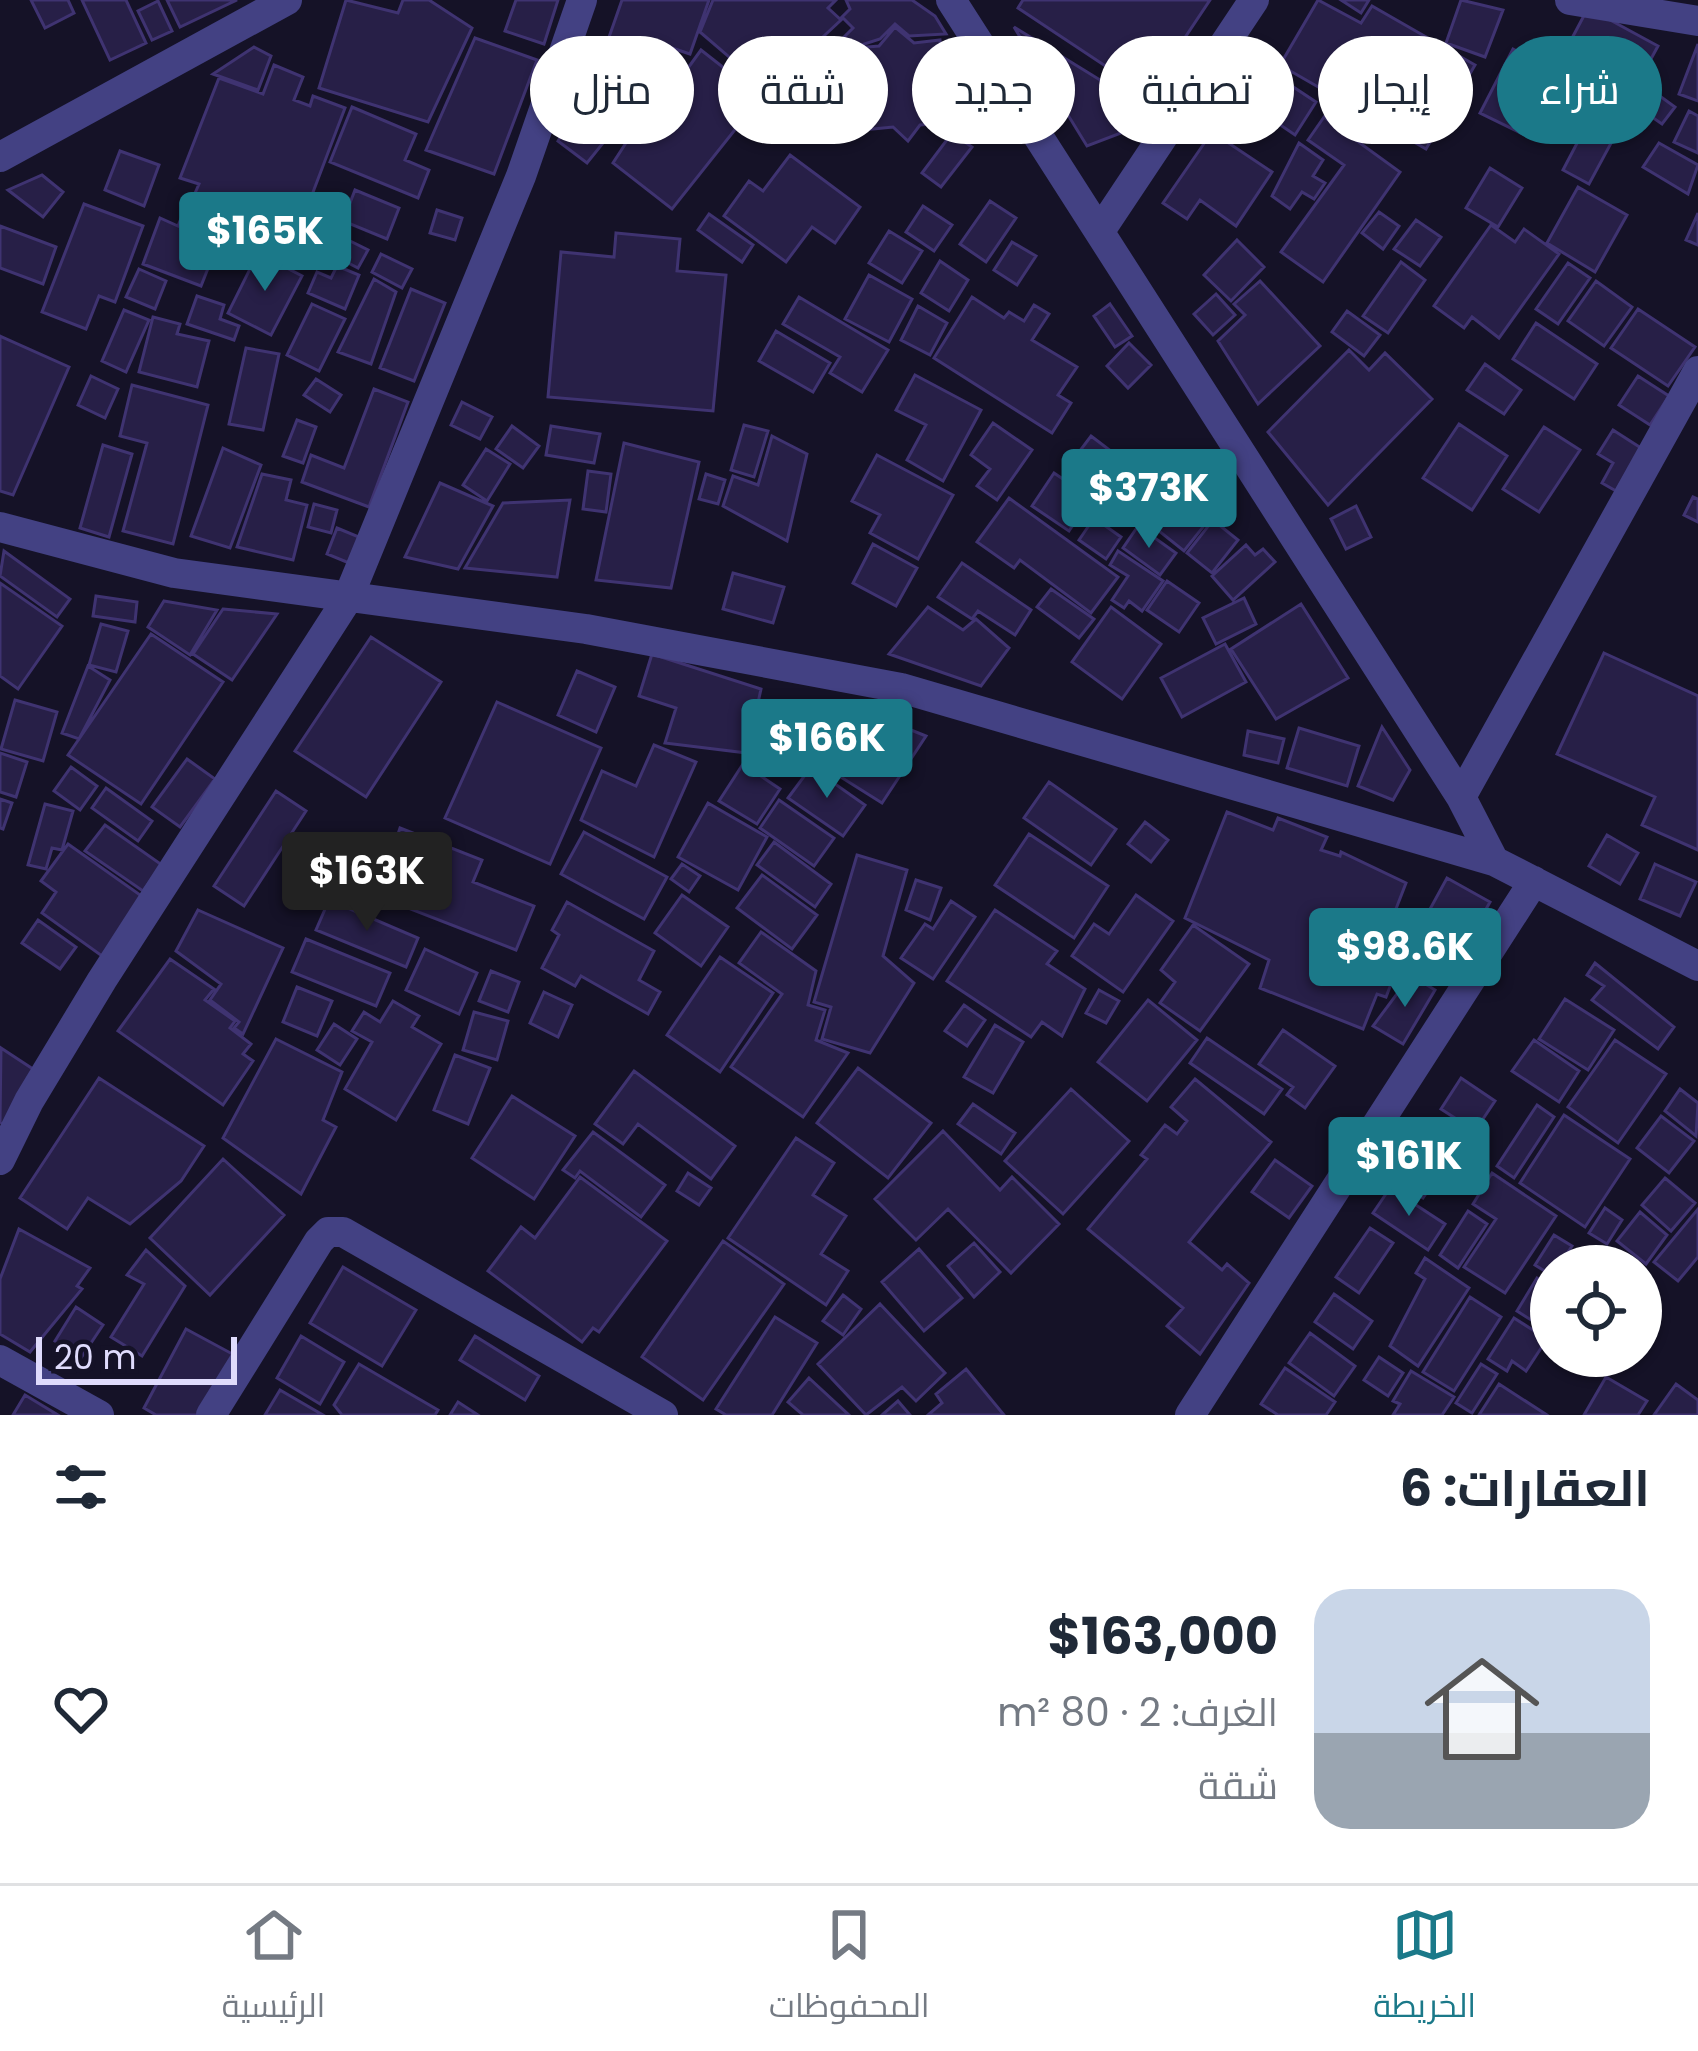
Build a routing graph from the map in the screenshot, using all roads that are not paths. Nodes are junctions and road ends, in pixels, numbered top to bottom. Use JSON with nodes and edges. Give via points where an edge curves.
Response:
{"nodes":[{"id":1,"x":287,"y":0,"type":"edge"},
{"id":2,"x":582,"y":0,"type":"edge"},
{"id":3,"x":951,"y":0,"type":"edge"},
{"id":4,"x":1254,"y":0,"type":"edge"},
{"id":5,"x":1570,"y":0,"type":"edge"},
{"id":6,"x":1698,"y":21,"type":"edge"},
{"id":7,"x":0,"y":157,"type":"edge"},
{"id":8,"x":1100,"y":230,"type":"junction"},
{"id":9,"x":1698,"y":370,"type":"edge"},
{"id":10,"x":0,"y":527,"type":"edge"},
{"id":11,"x":348,"y":598,"type":"junction"},
{"id":12,"x":1461,"y":797,"type":"junction"},
{"id":13,"x":1494,"y":861,"type":"junction"},
{"id":14,"x":1534,"y":881,"type":"junction"},
{"id":15,"x":1698,"y":965,"type":"edge"},
{"id":16,"x":0,"y":1160,"type":"edge"},
{"id":17,"x":0,"y":1360,"type":"edge"},
{"id":18,"x":99,"y":1415,"type":"edge"},
{"id":19,"x":211,"y":1415,"type":"edge"},
{"id":20,"x":663,"y":1415,"type":"edge"},
{"id":21,"x":1190,"y":1415,"type":"edge"}],
"edges":[{"from":1,"to":7,"type":"street"},
{"from":2,"to":11,"type":"street","via":[[521,176]]},
{"from":3,"to":8,"type":"street"},
{"from":4,"to":8,"type":"street"},
{"from":5,"to":6,"type":"street"},
{"from":8,"to":12,"type":"street"},
{"from":9,"to":12,"type":"street"},
{"from":10,"to":11,"type":"street","via":[[174,573]]},
{"from":11,"to":13,"type":"street","via":[[586,629],[901,688]]},
{"from":11,"to":16,"type":"street","via":[[102,980]]},
{"from":12,"to":13,"type":"street"},
{"from":13,"to":14,"type":"street"},
{"from":14,"to":15,"type":"street"},
{"from":14,"to":21,"type":"street"},
{"from":17,"to":18,"type":"street"},
{"from":19,"to":20,"type":"street","via":[[328,1232],[343,1232]]}]}
